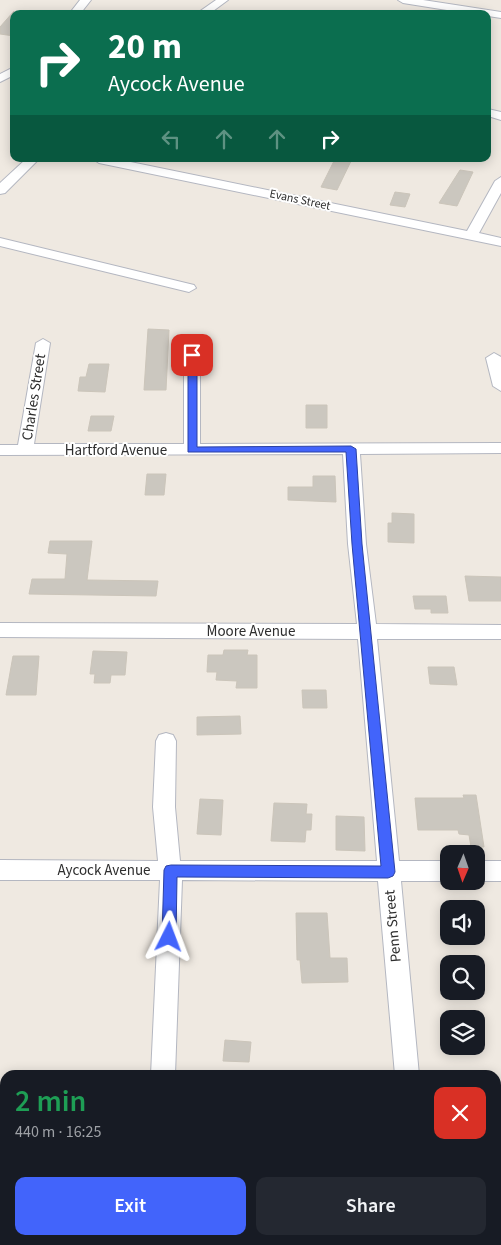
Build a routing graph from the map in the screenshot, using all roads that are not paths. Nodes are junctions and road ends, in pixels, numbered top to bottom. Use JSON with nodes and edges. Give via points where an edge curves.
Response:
{"nodes":[{"id":1,"x":86,"y":0,"type":"edge"},
{"id":2,"x":222,"y":0,"type":"edge"},
{"id":3,"x":403,"y":0,"type":"edge"},
{"id":4,"x":77,"y":10,"type":"edge"},
{"id":5,"x":207,"y":10,"type":"edge"},
{"id":6,"x":468,"y":10,"type":"edge"},
{"id":7,"x":30,"y":162,"type":"edge"},
{"id":8,"x":113,"y":162,"type":"edge"},
{"id":9,"x":501,"y":181,"type":"edge"},
{"id":10,"x":0,"y":190,"type":"edge"},
{"id":11,"x":471,"y":236,"type":"junction"},
{"id":12,"x":0,"y":242,"type":"edge"},
{"id":13,"x":501,"y":242,"type":"edge"},
{"id":14,"x":189,"y":288,"type":"dead end"},
{"id":15,"x":43,"y":344,"type":"dead end"},
{"id":16,"x":192,"y":355,"type":"dead end"},
{"id":17,"x":494,"y":358,"type":"dead end"},
{"id":18,"x":501,"y":386,"type":"edge"},
{"id":19,"x":501,"y":448,"type":"edge"},
{"id":20,"x":351,"y":449,"type":"junction"},
{"id":21,"x":0,"y":450,"type":"edge"},
{"id":22,"x":26,"y":450,"type":"junction"},
{"id":23,"x":192,"y":450,"type":"junction"},
{"id":24,"x":0,"y":630,"type":"edge"},
{"id":25,"x":367,"y":632,"type":"junction"},
{"id":26,"x":501,"y":632,"type":"edge"},
{"id":27,"x":166,"y":741,"type":"dead end"},
{"id":28,"x":0,"y":870,"type":"edge"},
{"id":29,"x":171,"y":870,"type":"junction"},
{"id":30,"x":440,"y":871,"type":"edge"},
{"id":31,"x":485,"y":871,"type":"edge"},
{"id":32,"x":501,"y":871,"type":"edge"},
{"id":33,"x":388,"y":872,"type":"junction"},
{"id":34,"x":163,"y":1070,"type":"edge"},
{"id":35,"x":407,"y":1070,"type":"edge"}],
"edges":[{"from":1,"to":4,"type":"street"},
{"from":2,"to":5,"type":"street"},
{"from":3,"to":6,"type":"street"},
{"from":7,"to":10,"type":"street"},
{"from":8,"to":11,"type":"street","name":"Evans Street"},
{"from":9,"to":11,"type":"street"},
{"from":11,"to":13,"type":"street","name":"Evans Street"},
{"from":12,"to":14,"type":"street"},
{"from":15,"to":22,"type":"street","name":"Charles Street"},
{"from":16,"to":23,"type":"street"},
{"from":17,"to":18,"type":"street"},
{"from":19,"to":20,"type":"street","name":"Hartford Avenue"},
{"from":20,"to":23,"type":"street","name":"Hartford Avenue"},
{"from":20,"to":25,"type":"street","name":"Penn Street"},
{"from":21,"to":22,"type":"street","name":"Hartford Avenue"},
{"from":22,"to":23,"type":"street","name":"Hartford Avenue"},
{"from":24,"to":25,"type":"street","name":"Moore Avenue"},
{"from":25,"to":26,"type":"street","name":"Moore Avenue"},
{"from":25,"to":33,"type":"street","name":"Penn Street"},
{"from":27,"to":29,"type":"street","via":[[164,807]]},
{"from":28,"to":29,"type":"street","name":"Aycock Avenue"},
{"from":29,"to":33,"type":"street","name":"Aycock Avenue"},
{"from":29,"to":34,"type":"street"},
{"from":30,"to":33,"type":"street","name":"Aycock Avenue"},
{"from":31,"to":32,"type":"street"},
{"from":33,"to":35,"type":"street","name":"Penn Street"}]}
